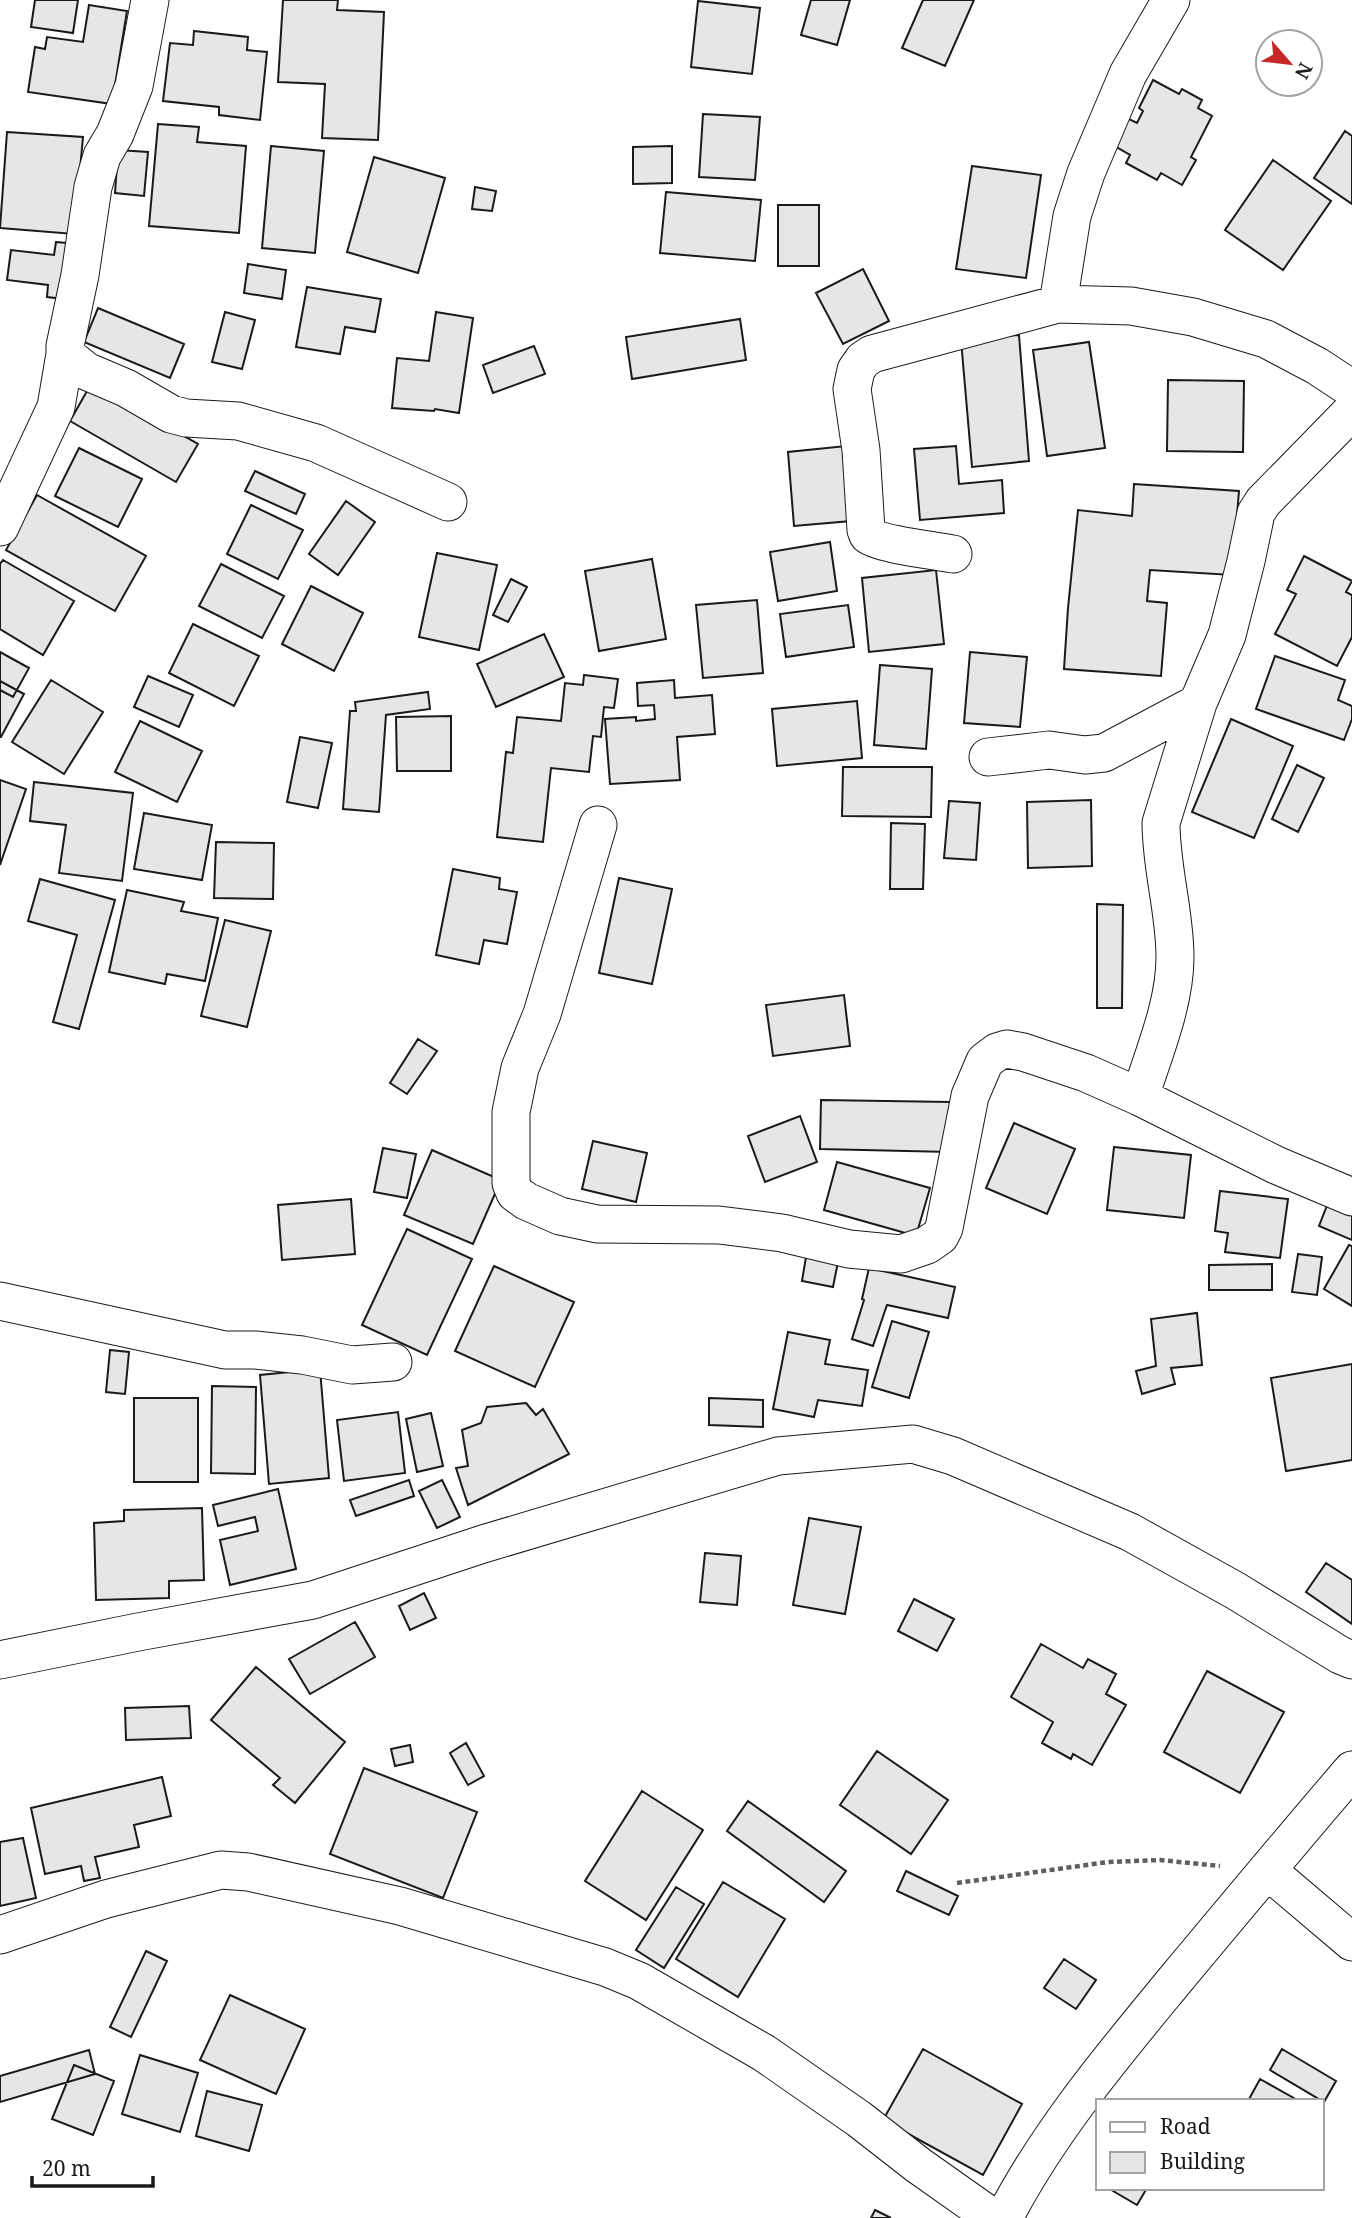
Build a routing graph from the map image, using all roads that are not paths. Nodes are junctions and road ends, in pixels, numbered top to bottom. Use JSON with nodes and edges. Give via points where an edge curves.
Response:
{"nodes":[{"id":1,"x":150,"y":0,"type":"edge"},
{"id":2,"x":1171,"y":0,"type":"edge"},
{"id":3,"x":1058,"y":304,"type":"junction"},
{"id":4,"x":65,"y":354,"type":"junction"},
{"id":5,"x":1352,"y":389,"type":"edge"},
{"id":6,"x":1352,"y":411,"type":"edge"},
{"id":7,"x":448,"y":502,"type":"dead end"},
{"id":8,"x":0,"y":527,"type":"edge"},
{"id":9,"x":953,"y":554,"type":"dead end"},
{"id":10,"x":1198,"y":703,"type":"junction"},
{"id":11,"x":988,"y":757,"type":"dead end"},
{"id":12,"x":598,"y":825,"type":"dead end"},
{"id":13,"x":1140,"y":1097,"type":"junction"},
{"id":14,"x":1352,"y":1197,"type":"edge"},
{"id":15,"x":0,"y":1301,"type":"edge"},
{"id":16,"x":393,"y":1362,"type":"dead end"},
{"id":17,"x":0,"y":1660,"type":"edge"},
{"id":18,"x":1352,"y":1660,"type":"edge"},
{"id":19,"x":1352,"y":1770,"type":"edge"},
{"id":20,"x":1266,"y":1870,"type":"junction"},
{"id":21,"x":0,"y":1935,"type":"edge"},
{"id":22,"x":1352,"y":1942,"type":"edge"},
{"id":23,"x":992,"y":2218,"type":"edge"},
{"id":24,"x":1004,"y":2218,"type":"edge"}],
"edges":[{"from":1,"to":4,"type":"street","via":[[134,86],[93,187]]},
{"from":2,"to":3,"type":"street","via":[[1128,74],[1086,173],[1072,216]]},
{"from":3,"to":5,"type":"street","via":[[1131,306],[1193,317],[1266,339]]},
{"from":3,"to":9,"type":"street","via":[[872,354],[856,370],[852,389],[868,535],[892,544]]},
{"from":4,"to":7,"type":"street","via":[[86,371],[171,414],[270,428],[316,443]]},
{"from":4,"to":8,"type":"street","via":[[56,407]]},
{"from":6,"to":10,"type":"street","via":[[1256,513],[1227,635]]},
{"from":10,"to":11,"type":"street","via":[[1104,753],[1049,750]]},
{"from":10,"to":13,"type":"street","via":[[1161,823],[1174,978]]},
{"from":12,"to":13,"type":"street","via":[[542,1014],[520,1068],[511,1112],[511,1183],[526,1201],[560,1216],[597,1224],[719,1225],[901,1254],[927,1245],[944,1228],[970,1096],[990,1056],[1007,1049],[1023,1052]]},
{"from":13,"to":14,"type":"street"},
{"from":15,"to":16,"type":"street","via":[[225,1350],[302,1355],[352,1366]]},
{"from":17,"to":18,"type":"street","via":[[313,1601],[483,1544],[778,1456],[914,1444],[953,1456],[1130,1532]]},
{"from":19,"to":20,"type":"street"},
{"from":20,"to":22,"type":"street"},
{"from":20,"to":24,"type":"street","via":[[1051,2137]]},
{"from":21,"to":23,"type":"street","via":[[106,1899],[221,1870],[400,1906],[639,1981],[764,2053]]}]}
